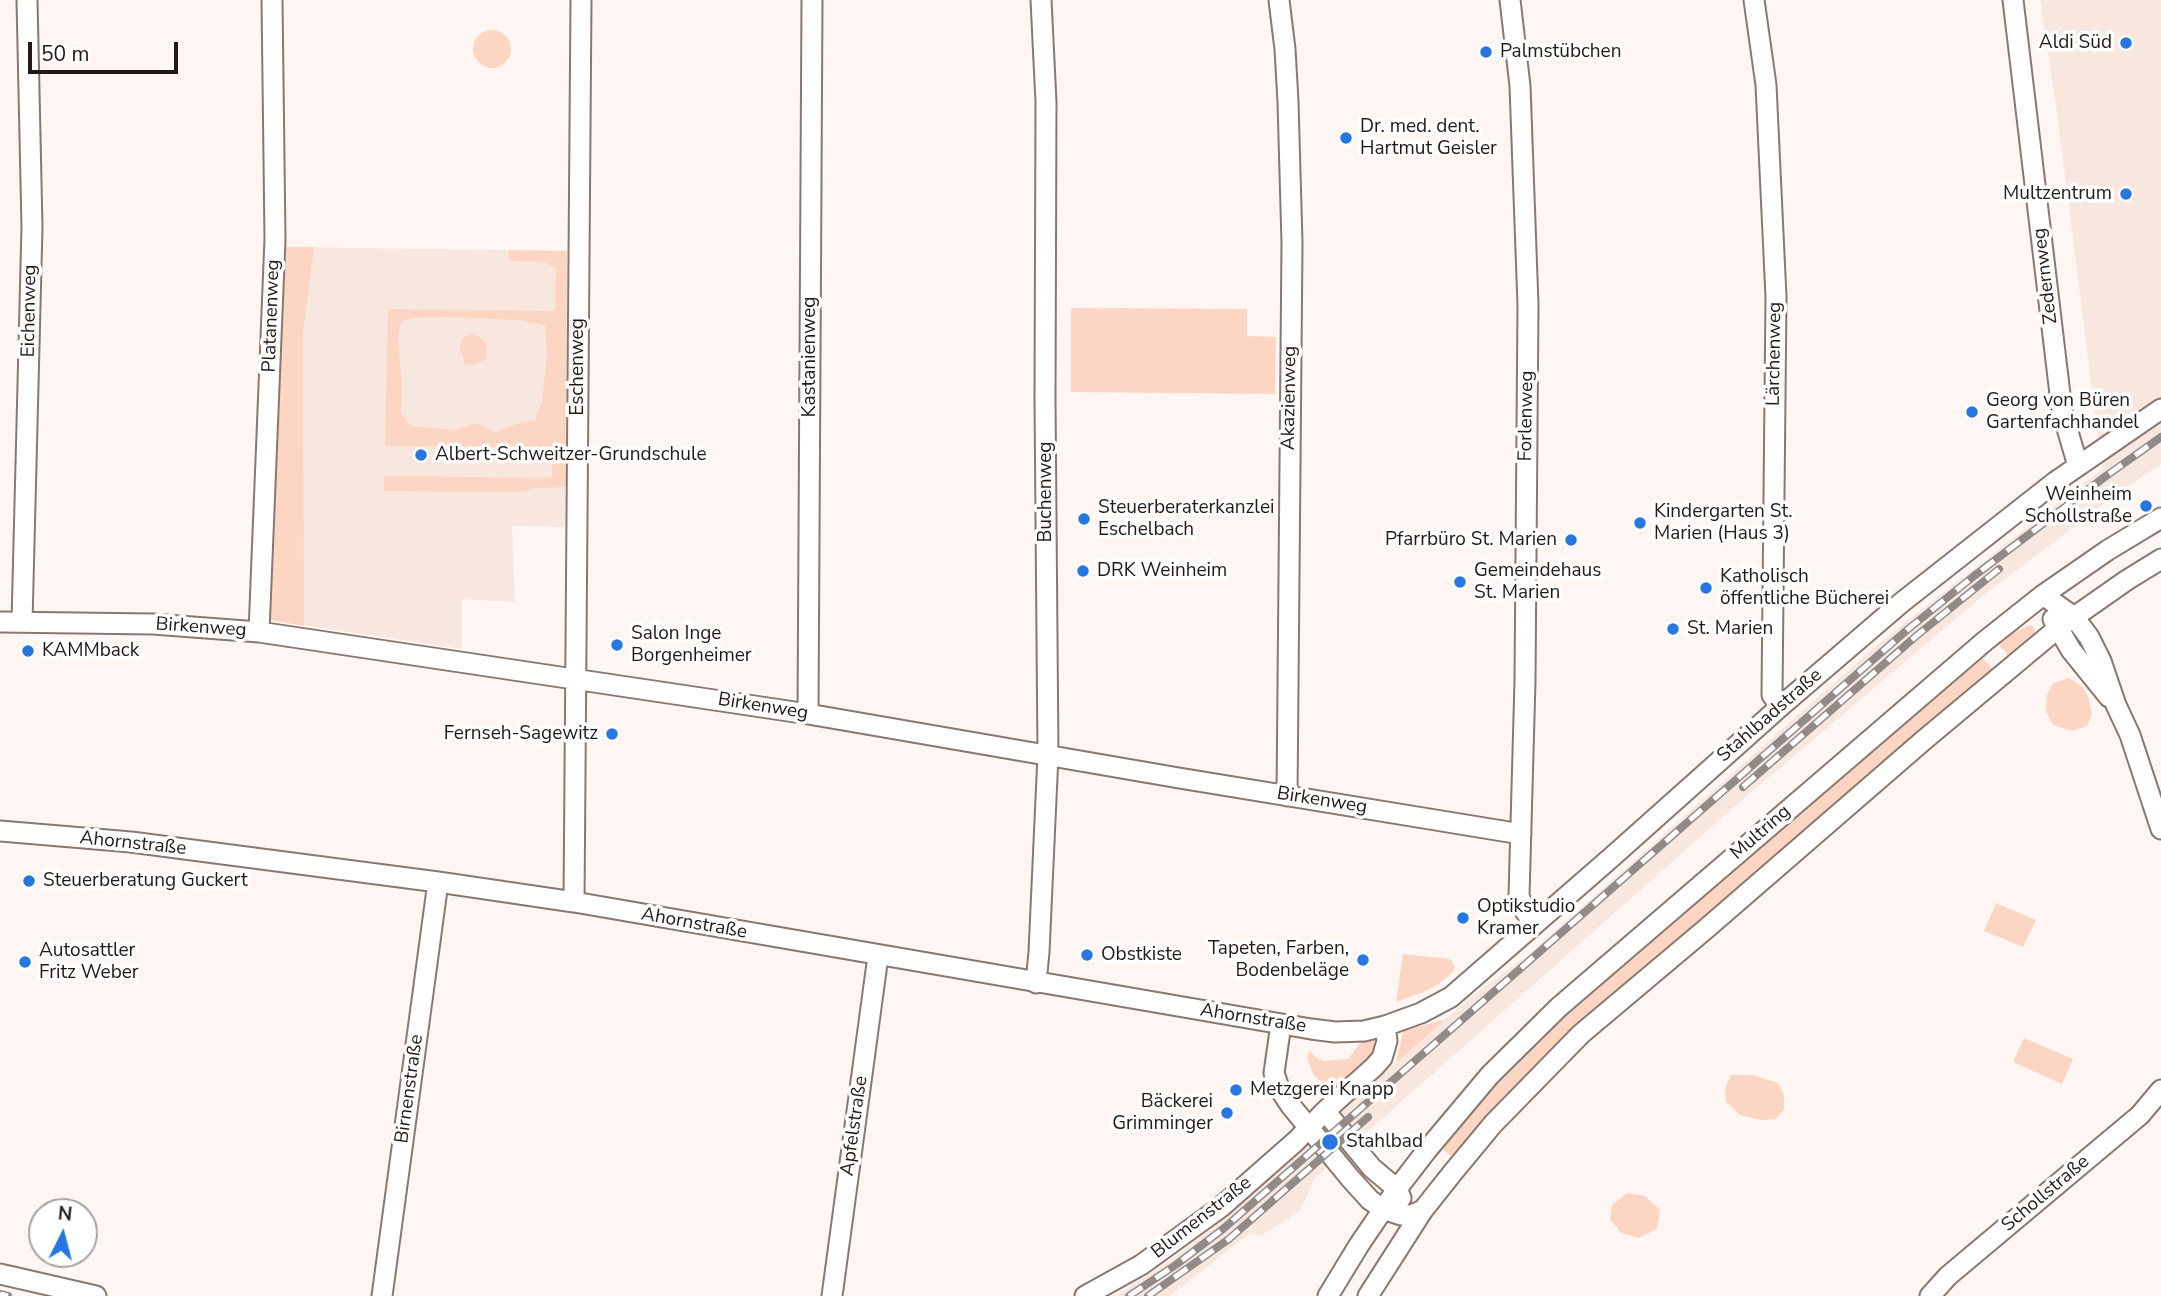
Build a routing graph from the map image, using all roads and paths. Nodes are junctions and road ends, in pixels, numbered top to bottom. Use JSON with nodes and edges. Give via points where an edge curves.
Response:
{"nodes":[{"id":1,"x":27,"y":0,"type":"edge"},
{"id":2,"x":272,"y":0,"type":"edge"},
{"id":3,"x":581,"y":0,"type":"edge"},
{"id":4,"x":812,"y":0,"type":"edge"},
{"id":5,"x":1041,"y":0,"type":"edge"},
{"id":6,"x":1279,"y":0,"type":"edge"},
{"id":7,"x":1510,"y":0,"type":"edge"},
{"id":8,"x":1754,"y":0,"type":"edge"},
{"id":9,"x":2013,"y":0,"type":"edge"},
{"id":10,"x":2161,"y":410,"type":"edge"},
{"id":11,"x":2078,"y":466,"type":"junction"},
{"id":12,"x":2161,"y":518,"type":"edge"},
{"id":13,"x":2161,"y":559,"type":"edge"},
{"id":14,"x":2043,"y":595,"type":"junction"},
{"id":15,"x":2074,"y":617,"type":"junction"},
{"id":16,"x":0,"y":622,"type":"edge"},
{"id":17,"x":22,"y":622,"type":"junction"},
{"id":18,"x":2057,"y":629,"type":"junction"},
{"id":19,"x":258,"y":632,"type":"junction"},
{"id":20,"x":575,"y":678,"type":"junction"},
{"id":21,"x":2116,"y":705,"type":"junction"},
{"id":22,"x":1781,"y":706,"type":"junction"},
{"id":23,"x":808,"y":714,"type":"junction"},
{"id":24,"x":1048,"y":755,"type":"junction"},
{"id":25,"x":1287,"y":796,"type":"junction"},
{"id":26,"x":2161,"y":829,"type":"edge"},
{"id":27,"x":0,"y":831,"type":"edge"},
{"id":28,"x":1521,"y":834,"type":"junction"},
{"id":29,"x":438,"y":883,"type":"junction"},
{"id":30,"x":574,"y":902,"type":"junction"},
{"id":31,"x":1534,"y":924,"type":"junction"},
{"id":32,"x":878,"y":956,"type":"junction"},
{"id":33,"x":1036,"y":983,"type":"junction"},
{"id":34,"x":1281,"y":1024,"type":"junction"},
{"id":35,"x":1385,"y":1026,"type":"junction"},
{"id":36,"x":2161,"y":1090,"type":"edge"},
{"id":37,"x":1325,"y":1111,"type":"junction"},
{"id":38,"x":1308,"y":1128,"type":"junction"},
{"id":39,"x":1397,"y":1189,"type":"junction"},
{"id":40,"x":1423,"y":1210,"type":"junction"},
{"id":41,"x":1392,"y":1212,"type":"junction"},
{"id":42,"x":1387,"y":1264,"type":"junction"},
{"id":43,"x":0,"y":1274,"type":"edge"},
{"id":44,"x":96,"y":1296,"type":"edge"},
{"id":45,"x":382,"y":1296,"type":"edge"},
{"id":46,"x":832,"y":1296,"type":"edge"},
{"id":47,"x":1085,"y":1296,"type":"edge"},
{"id":48,"x":1328,"y":1296,"type":"edge"},
{"id":49,"x":1368,"y":1296,"type":"edge"},
{"id":50,"x":1930,"y":1296,"type":"edge"}],
"edges":[{"from":1,"to":17,"type":"street","name":"Eichenweg","via":[[32,227]]},
{"from":2,"to":19,"type":"street","name":"Platanenweg","via":[[275,239]]},
{"from":3,"to":20,"type":"street","name":"Eschenweg"},
{"from":4,"to":23,"type":"street","name":"Kastanienweg"},
{"from":5,"to":24,"type":"street","name":"Buchenweg","via":[[1046,102]]},
{"from":6,"to":25,"type":"street","name":"Akazienweg","via":[[1286,62],[1292,243]]},
{"from":7,"to":28,"type":"street","name":"Forlenweg","via":[[1520,86],[1528,305]]},
{"from":8,"to":22,"type":"street","name":"Lärchenweg","via":[[1766,85],[1776,297],[1772,695]]},
{"from":9,"to":11,"type":"street","name":"Zedernweg","via":[[2062,411]]},
{"from":10,"to":11,"type":"street","name":"Stahlbadstraße"},
{"from":11,"to":22,"type":"street","name":"Stahlbadstraße","via":[[1912,594]]},
{"from":12,"to":14,"type":"street","name":"Multring"},
{"from":13,"to":15,"type":"street","name":"Multring"},
{"from":14,"to":15,"type":"street"},
{"from":14,"to":18,"type":"street"},
{"from":14,"to":39,"type":"street","name":"Multring","via":[[1559,1007],[1490,1075]]},
{"from":15,"to":18,"type":"street","name":"Multring"},
{"from":15,"to":21,"type":"street","via":[[2101,661]]},
{"from":16,"to":17,"type":"street","name":"Birkenweg"},
{"from":17,"to":19,"type":"street","name":"Birkenweg","via":[[153,624]]},
{"from":18,"to":21,"type":"street"},
{"from":18,"to":40,"type":"street","name":"Multring","via":[[1581,1034],[1493,1124]]},
{"from":19,"to":20,"type":"street","name":"Birkenweg"},
{"from":20,"to":23,"type":"street","name":"Birkenweg"},
{"from":20,"to":30,"type":"street","name":"Eschenweg"},
{"from":21,"to":26,"type":"street"},
{"from":22,"to":31,"type":"street","name":"Stahlbadstraße"},
{"from":23,"to":24,"type":"street","name":"Birkenweg"},
{"from":24,"to":25,"type":"street","name":"Birkenweg"},
{"from":24,"to":33,"type":"street","name":"Buchenweg"},
{"from":25,"to":28,"type":"street","name":"Birkenweg"},
{"from":27,"to":29,"type":"street","name":"Ahornstraße","via":[[131,842]]},
{"from":28,"to":31,"type":"street","name":"Forlenweg","via":[[1519,896]]},
{"from":29,"to":30,"type":"street","name":"Ahornstraße"},
{"from":29,"to":45,"type":"street","name":"Birnenstraße"},
{"from":30,"to":32,"type":"street","name":"Ahornstraße"},
{"from":31,"to":35,"type":"street","name":"Stahlbadstraße","via":[[1451,997]]},
{"from":32,"to":33,"type":"street","name":"Ahornstraße"},
{"from":32,"to":46,"type":"street","name":"Apfelstraße"},
{"from":33,"to":34,"type":"street","name":"Ahornstraße"},
{"from":34,"to":35,"type":"street","name":"Ahornstraße","via":[[1335,1032]]},
{"from":34,"to":38,"type":"street","via":[[1274,1073],[1279,1088]]},
{"from":35,"to":37,"type":"street","name":"Blumenstraße","via":[[1382,1058]]},
{"from":36,"to":50,"type":"street","name":"Schollstraße","via":[[2140,1115]]},
{"from":37,"to":38,"type":"street","name":"Blumenstraße"},
{"from":37,"to":39,"type":"street","via":[[1372,1168]]},
{"from":38,"to":41,"type":"street","via":[[1357,1187]]},
{"from":38,"to":47,"type":"street","name":"Blumenstraße","via":[[1221,1207],[1141,1265]]},
{"from":39,"to":41,"type":"street","name":"Multring"},
{"from":40,"to":41,"type":"street","via":[[1411,1215]]},
{"from":40,"to":42,"type":"street","name":"Multring"},
{"from":41,"to":42,"type":"street","name":"Multring"},
{"from":41,"to":48,"type":"street","name":"Multring"},
{"from":42,"to":49,"type":"street","name":"Multring"},
{"from":43,"to":44,"type":"street"}]}
